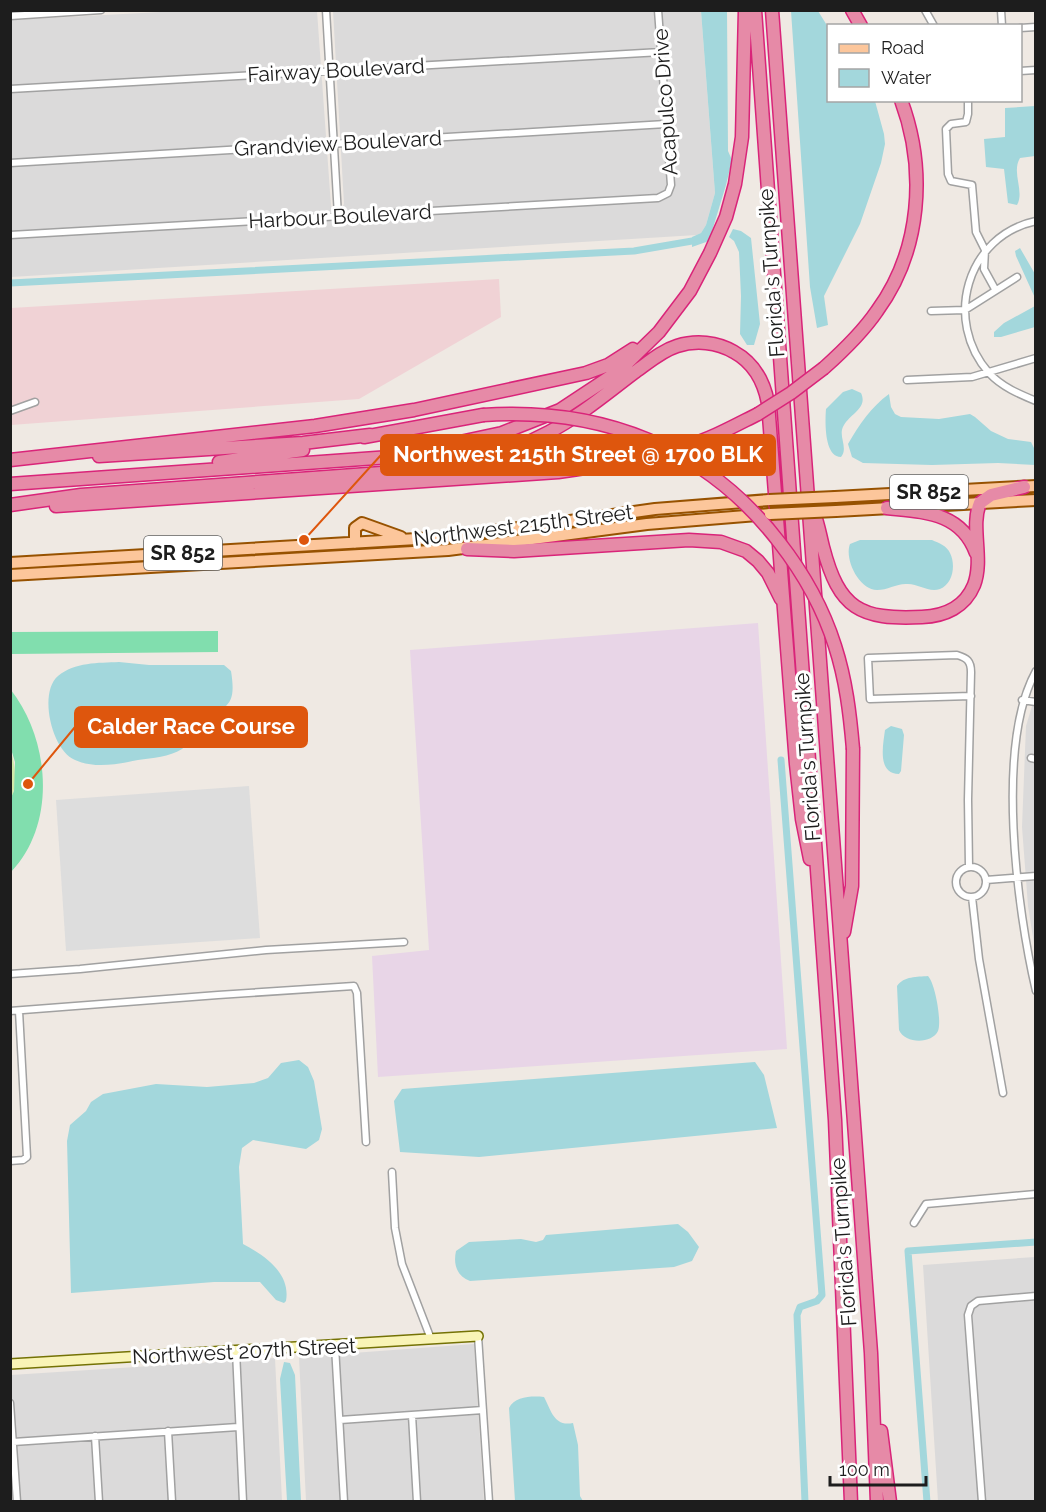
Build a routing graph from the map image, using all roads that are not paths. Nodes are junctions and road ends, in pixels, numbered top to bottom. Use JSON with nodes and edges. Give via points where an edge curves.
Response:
{"nodes":[{"id":1,"x":101,"y":10,"type":"edge"},
{"id":2,"x":326,"y":10,"type":"edge"},
{"id":3,"x":658,"y":10,"type":"edge"},
{"id":4,"x":745,"y":10,"type":"edge"},
{"id":5,"x":755,"y":10,"type":"edge"},
{"id":6,"x":772,"y":10,"type":"edge"},
{"id":7,"x":852,"y":10,"type":"edge"},
{"id":8,"x":925,"y":10,"type":"edge"},
{"id":9,"x":10,"y":16,"type":"edge"},
{"id":10,"x":860,"y":24,"type":"edge"},
{"id":11,"x":933,"y":24,"type":"edge"},
{"id":12,"x":661,"y":52,"type":"junction"},
{"id":13,"x":330,"y":70,"type":"junction"},
{"id":14,"x":10,"y":89,"type":"edge"},
{"id":15,"x":902,"y":102,"type":"edge"},
{"id":16,"x":968,"y":102,"type":"edge"},
{"id":17,"x":666,"y":124,"type":"junction"},
{"id":18,"x":333,"y":143,"type":"junction"},
{"id":19,"x":10,"y":163,"type":"edge"},
{"id":20,"x":668,"y":193,"type":"joint"},
{"id":21,"x":338,"y":216,"type":"junction"},
{"id":22,"x":1035,"y":221,"type":"edge"},
{"id":23,"x":10,"y":235,"type":"edge"},
{"id":24,"x":985,"y":250,"type":"junction"},
{"id":25,"x":706,"y":260,"type":"junction"},
{"id":26,"x":1017,"y":277,"type":"dead end"},
{"id":27,"x":995,"y":289,"type":"junction"},
{"id":28,"x":965,"y":310,"type":"junction"},
{"id":29,"x":930,"y":311,"type":"dead end"},
{"id":30,"x":1035,"y":358,"type":"edge"},
{"id":31,"x":989,"y":373,"type":"junction"},
{"id":32,"x":907,"y":380,"type":"dead end"},
{"id":33,"x":1035,"y":401,"type":"edge"},
{"id":34,"x":35,"y":402,"type":"dead end"},
{"id":35,"x":10,"y":411,"type":"edge"},
{"id":36,"x":370,"y":435,"type":"junction"},
{"id":37,"x":10,"y":461,"type":"edge"},
{"id":38,"x":135,"y":475,"type":"junction"},
{"id":39,"x":10,"y":484,"type":"edge"},
{"id":40,"x":1030,"y":487,"type":"edge"},
{"id":41,"x":807,"y":496,"type":"junction"},
{"id":42,"x":1035,"y":500,"type":"edge"},
{"id":43,"x":980,"y":503,"type":"junction"},
{"id":44,"x":10,"y":507,"type":"edge"},
{"id":45,"x":887,"y":508,"type":"junction"},
{"id":46,"x":410,"y":539,"type":"junction"},
{"id":47,"x":356,"y":543,"type":"junction"},
{"id":48,"x":467,"y":549,"type":"junction"},
{"id":49,"x":977,"y":557,"type":"junction"},
{"id":50,"x":10,"y":563,"type":"edge"},
{"id":51,"x":10,"y":575,"type":"edge"},
{"id":52,"x":785,"y":609,"type":"junction"},
{"id":53,"x":1035,"y":671,"type":"edge"},
{"id":54,"x":971,"y":696,"type":"junction"},
{"id":55,"x":1022,"y":700,"type":"junction"},
{"id":56,"x":1035,"y":702,"type":"edge"},
{"id":57,"x":969,"y":867,"type":"junction"},
{"id":58,"x":1035,"y":876,"type":"edge"},
{"id":59,"x":1018,"y":877,"type":"junction"},
{"id":60,"x":986,"y":880,"type":"junction"},
{"id":61,"x":972,"y":897,"type":"junction"},
{"id":62,"x":820,"y":908,"type":"junction"},
{"id":63,"x":404,"y":942,"type":"dead end"},
{"id":64,"x":841,"y":951,"type":"junction"},
{"id":65,"x":10,"y":974,"type":"edge"},
{"id":66,"x":1035,"y":991,"type":"edge"},
{"id":67,"x":10,"y":1011,"type":"edge"},
{"id":68,"x":19,"y":1011,"type":"junction"},
{"id":69,"x":1003,"y":1093,"type":"dead end"},
{"id":70,"x":366,"y":1142,"type":"dead end"},
{"id":71,"x":10,"y":1161,"type":"edge"},
{"id":72,"x":392,"y":1172,"type":"dead end"},
{"id":73,"x":1035,"y":1194,"type":"edge"},
{"id":74,"x":914,"y":1223,"type":"dead end"},
{"id":75,"x":1035,"y":1296,"type":"edge"},
{"id":76,"x":478,"y":1336,"type":"joint"},
{"id":77,"x":431,"y":1339,"type":"junction"},
{"id":78,"x":335,"y":1346,"type":"junction"},
{"id":79,"x":236,"y":1351,"type":"junction"},
{"id":80,"x":871,"y":1353,"type":"junction"},
{"id":81,"x":10,"y":1364,"type":"edge"},
{"id":82,"x":10,"y":1403,"type":"edge"},
{"id":83,"x":483,"y":1410,"type":"junction"},
{"id":84,"x":412,"y":1415,"type":"junction"},
{"id":85,"x":340,"y":1420,"type":"junction"},
{"id":86,"x":238,"y":1427,"type":"junction"},
{"id":87,"x":168,"y":1431,"type":"junction"},
{"id":88,"x":95,"y":1436,"type":"junction"},
{"id":89,"x":13,"y":1442,"type":"junction"},
{"id":90,"x":17,"y":1502,"type":"edge"},
{"id":91,"x":99,"y":1502,"type":"edge"},
{"id":92,"x":172,"y":1502,"type":"edge"},
{"id":93,"x":243,"y":1502,"type":"edge"},
{"id":94,"x":344,"y":1502,"type":"edge"},
{"id":95,"x":417,"y":1502,"type":"edge"},
{"id":96,"x":489,"y":1502,"type":"edge"},
{"id":97,"x":851,"y":1502,"type":"edge"},
{"id":98,"x":877,"y":1502,"type":"edge"},
{"id":99,"x":890,"y":1502,"type":"edge"},
{"id":100,"x":982,"y":1502,"type":"edge"}],
"edges":[{"from":1,"to":9,"type":"street"},
{"from":2,"to":13,"type":"street"},
{"from":3,"to":12,"type":"street","name":"Acapulco Drive"},
{"from":4,"to":25,"type":"highway","via":[[742,137],[735,184],[726,217]]},
{"from":5,"to":62,"type":"highway","name":"Florida's Turnpike"},
{"from":6,"to":41,"type":"highway","name":"Florida's Turnpike"},
{"from":7,"to":10,"type":"highway"},
{"from":8,"to":11,"type":"street"},
{"from":12,"to":13,"type":"street","name":"Fairway Boulevard"},
{"from":12,"to":17,"type":"street","name":"Acapulco Drive"},
{"from":13,"to":14,"type":"street","name":"Fairway Boulevard"},
{"from":13,"to":18,"type":"street"},
{"from":15,"to":44,"type":"highway","bridge":true,"via":[[911,134],[916,176],[915,215],[895,281],[858,336],[824,368],[758,414],[722,432],[687,446],[558,472]]},
{"from":16,"to":24,"type":"street","via":[[966,122],[951,124],[946,129],[948,174],[951,181],[972,185],[976,232]]},
{"from":17,"to":18,"type":"street","name":"Grandview Boulevard"},
{"from":17,"to":20,"type":"street","name":"Acapulco Drive","via":[[671,185]]},
{"from":18,"to":19,"type":"street","name":"Grandview Boulevard"},
{"from":18,"to":21,"type":"street"},
{"from":20,"to":21,"type":"street","name":"Harbour Boulevard","via":[[658,198]]},
{"from":21,"to":23,"type":"street","name":"Harbour Boulevard"},
{"from":22,"to":24,"type":"street","via":[[1017,226]]},
{"from":24,"to":27,"type":"street","via":[[984,269]]},
{"from":24,"to":28,"type":"street","via":[[966,290]]},
{"from":25,"to":37,"type":"highway","via":[[641,342],[608,365],[586,373],[414,410],[315,426]]},
{"from":25,"to":38,"type":"highway","via":[[676,311],[619,371],[560,410],[501,433],[390,457]]},
{"from":26,"to":27,"type":"street"},
{"from":27,"to":28,"type":"street"},
{"from":28,"to":29,"type":"street"},
{"from":28,"to":31,"type":"street","via":[[972,348]]},
{"from":30,"to":31,"type":"street"},
{"from":31,"to":32,"type":"street"},
{"from":31,"to":33,"type":"street","via":[[1006,388]]},
{"from":34,"to":35,"type":"street"},
{"from":36,"to":37,"type":"highway"},
{"from":36,"to":38,"type":"highway","via":[[300,450]]},
{"from":36,"to":64,"type":"highway","bridge":true,"via":[[513,413],[568,417],[609,426],[664,446],[695,463],[724,483],[767,526],[800,570],[827,622],[848,696],[853,749],[852,886]]},
{"from":38,"to":39,"type":"highway"},
{"from":40,"to":43,"type":"highway","via":[[991,495]]},
{"from":40,"to":46,"type":"main road","name":"Northwest 215th Street","number":"SR 852","bridge":true,"via":[[655,509]]},
{"from":41,"to":49,"type":"highway","via":[[817,517],[833,578],[851,603],[871,615],[893,618],[948,612],[971,589]]},
{"from":41,"to":64,"type":"highway","name":"Florida's Turnpike"},
{"from":42,"to":43,"type":"main road","name":"Northwest 215th Street","number":"SR 852"},
{"from":43,"to":45,"type":"main road","name":"Northwest 215th Street","number":"SR 852"},
{"from":43,"to":49,"type":"highway"},
{"from":44,"to":52,"type":"highway","via":[[81,495],[459,465],[549,432],[668,350],[712,343],[737,353],[750,364],[766,395]]},
{"from":45,"to":48,"type":"main road","name":"Northwest 215th Street","number":"SR 852","bridge":true,"via":[[647,524]]},
{"from":45,"to":49,"type":"highway","via":[[926,512],[953,523],[970,539]]},
{"from":46,"to":47,"type":"main road","name":"Northwest 215th Street","number":"SR 852"},
{"from":46,"to":47,"type":"main road","via":[[362,523],[355,528]]},
{"from":47,"to":50,"type":"main road","name":"Northwest 215th Street","number":"SR 852"},
{"from":48,"to":51,"type":"main road","name":"Northwest 215th Street","number":"SR 852"},
{"from":48,"to":52,"type":"highway","via":[[721,542],[746,551],[763,566]]},
{"from":52,"to":62,"type":"highway","via":[[802,819]]},
{"from":53,"to":55,"type":"street"},
{"from":54,"to":54,"type":"street","via":[[870,699],[868,658],[957,655],[971,666]]},
{"from":54,"to":57,"type":"street"},
{"from":55,"to":56,"type":"street"},
{"from":55,"to":59,"type":"street","via":[[1014,781]]},
{"from":57,"to":60,"type":"street","via":[[981,871]]},
{"from":57,"to":61,"type":"street","via":[[959,873],[956,883],[960,892]]},
{"from":58,"to":59,"type":"street"},
{"from":59,"to":60,"type":"street"},
{"from":59,"to":66,"type":"street"},
{"from":60,"to":61,"type":"street","via":[[983,891]]},
{"from":61,"to":69,"type":"street"},
{"from":62,"to":97,"type":"highway","name":"Florida's Turnpike","via":[[835,1120]]},
{"from":63,"to":65,"type":"street","via":[[267,950]]},
{"from":64,"to":80,"type":"highway","name":"Florida's Turnpike"},
{"from":67,"to":68,"type":"street"},
{"from":68,"to":70,"type":"street","via":[[354,986]]},
{"from":68,"to":71,"type":"street","via":[[27,1156]]},
{"from":72,"to":77,"type":"street","via":[[395,1228],[402,1263]]},
{"from":73,"to":74,"type":"street","via":[[926,1204]]},
{"from":75,"to":100,"type":"street","via":[[978,1301],[968,1315]]},
{"from":76,"to":77,"type":"street","name":"Northwest 207th Street"},
{"from":76,"to":83,"type":"street"},
{"from":77,"to":78,"type":"street","name":"Northwest 207th Street"},
{"from":78,"to":79,"type":"street","name":"Northwest 207th Street"},
{"from":78,"to":85,"type":"street"},
{"from":79,"to":81,"type":"street","name":"Northwest 207th Street"},
{"from":79,"to":86,"type":"street"},
{"from":80,"to":98,"type":"highway","name":"Florida's Turnpike"},
{"from":80,"to":99,"type":"highway"},
{"from":82,"to":89,"type":"street"},
{"from":83,"to":84,"type":"street"},
{"from":83,"to":96,"type":"street"},
{"from":84,"to":85,"type":"street"},
{"from":84,"to":95,"type":"street"},
{"from":85,"to":94,"type":"street"},
{"from":86,"to":87,"type":"street"},
{"from":86,"to":93,"type":"street"},
{"from":87,"to":88,"type":"street"},
{"from":87,"to":92,"type":"street"},
{"from":88,"to":89,"type":"street"},
{"from":88,"to":91,"type":"street"},
{"from":89,"to":90,"type":"street"}]}
